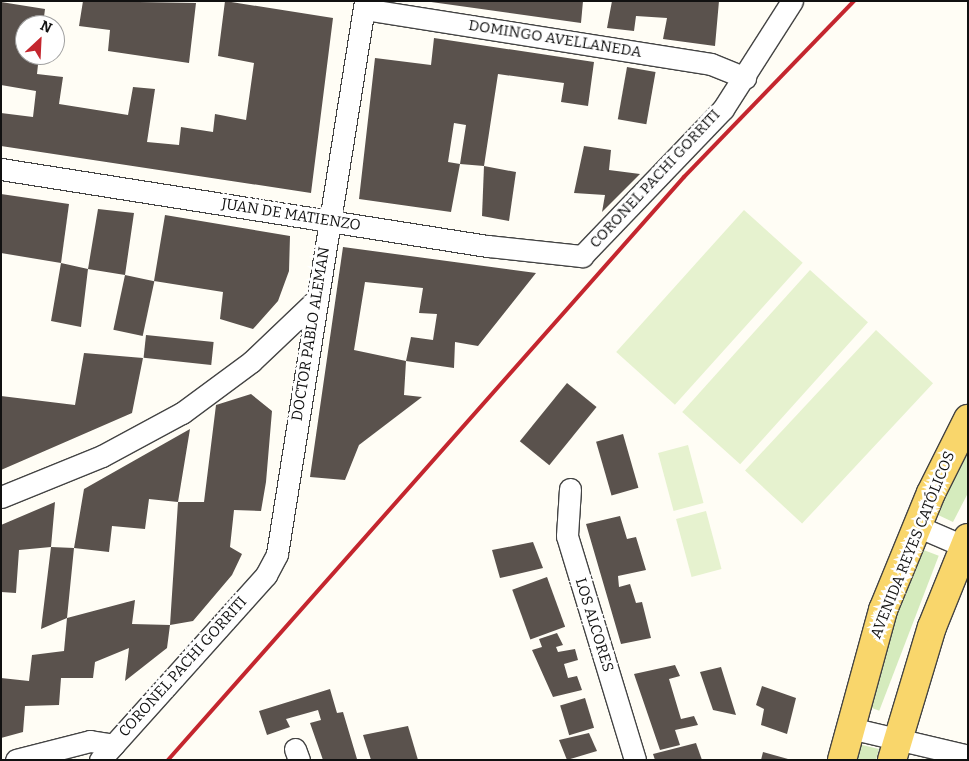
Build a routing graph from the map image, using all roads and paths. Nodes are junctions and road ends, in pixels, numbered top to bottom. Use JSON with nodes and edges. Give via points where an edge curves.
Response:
{"nodes":[{"id":1,"x":792,"y":1,"type":"edge"},
{"id":2,"x":364,"y":5,"type":"edge"},
{"id":3,"x":745,"y":78,"type":"junction"},
{"id":4,"x":1,"y":169,"type":"edge"},
{"id":5,"x":328,"y":221,"type":"junction"},
{"id":6,"x":582,"y":256,"type":"joint"},
{"id":7,"x":315,"y":301,"type":"junction"},
{"id":8,"x":968,"y":419,"type":"edge"},
{"id":9,"x":570,"y":489,"type":"dead end"},
{"id":10,"x":1,"y":497,"type":"edge"},
{"id":11,"x":917,"y":526,"type":"junction"},
{"id":12,"x":966,"y":544,"type":"edge"},
{"id":13,"x":266,"y":575,"type":"joint"},
{"id":14,"x":850,"y":728,"type":"junction"},
{"id":15,"x":894,"y":750,"type":"edge"},
{"id":16,"x":107,"y":752,"type":"edge"},
{"id":17,"x":968,"y":756,"type":"edge"},
{"id":18,"x":16,"y":760,"type":"edge"},
{"id":19,"x":635,"y":760,"type":"edge"},
{"id":20,"x":842,"y":760,"type":"edge"}],
"edges":[{"from":1,"to":3,"type":"street","name":"CORONEL PACHI GORRITI"},
{"from":2,"to":3,"type":"street","name":"DOMINGO AVELLANEDA","via":[[711,64]]},
{"from":2,"to":5,"type":"street","name":"DOCTOR PABLO ALEMAN"},
{"from":3,"to":6,"type":"street","name":"CORONEL PACHI GORRITI","via":[[655,185]]},
{"from":4,"to":5,"type":"street","name":"JUAN DE MATIENZO"},
{"from":5,"to":6,"type":"street","name":"JUAN DE MATIENZO"},
{"from":5,"to":7,"type":"street","name":"DOCTOR PABLO ALEMAN"},
{"from":7,"to":10,"type":"street","via":[[251,362],[189,409],[102,456]]},
{"from":7,"to":13,"type":"street","name":"DOCTOR PABLO ALEMAN","via":[[280,542]]},
{"from":8,"to":11,"type":"main road","name":"AVENIDA REYES CATÓLICOS"},
{"from":9,"to":19,"type":"street","name":"LOS ALCORES","via":[[567,536]]},
{"from":11,"to":12,"type":"street"},
{"from":11,"to":14,"type":"main road","name":"AVENIDA REYES CATÓLICOS","via":[[883,610]]},
{"from":12,"to":15,"type":"main road"},
{"from":13,"to":16,"type":"street","name":"CORONEL PACHI GORRITI"},
{"from":14,"to":15,"type":"street"},
{"from":14,"to":20,"type":"main road","name":"AVENIDA REYES CATÓLICOS"},
{"from":15,"to":17,"type":"street"},
{"from":16,"to":18,"type":"street","via":[[90,741]]}]}
